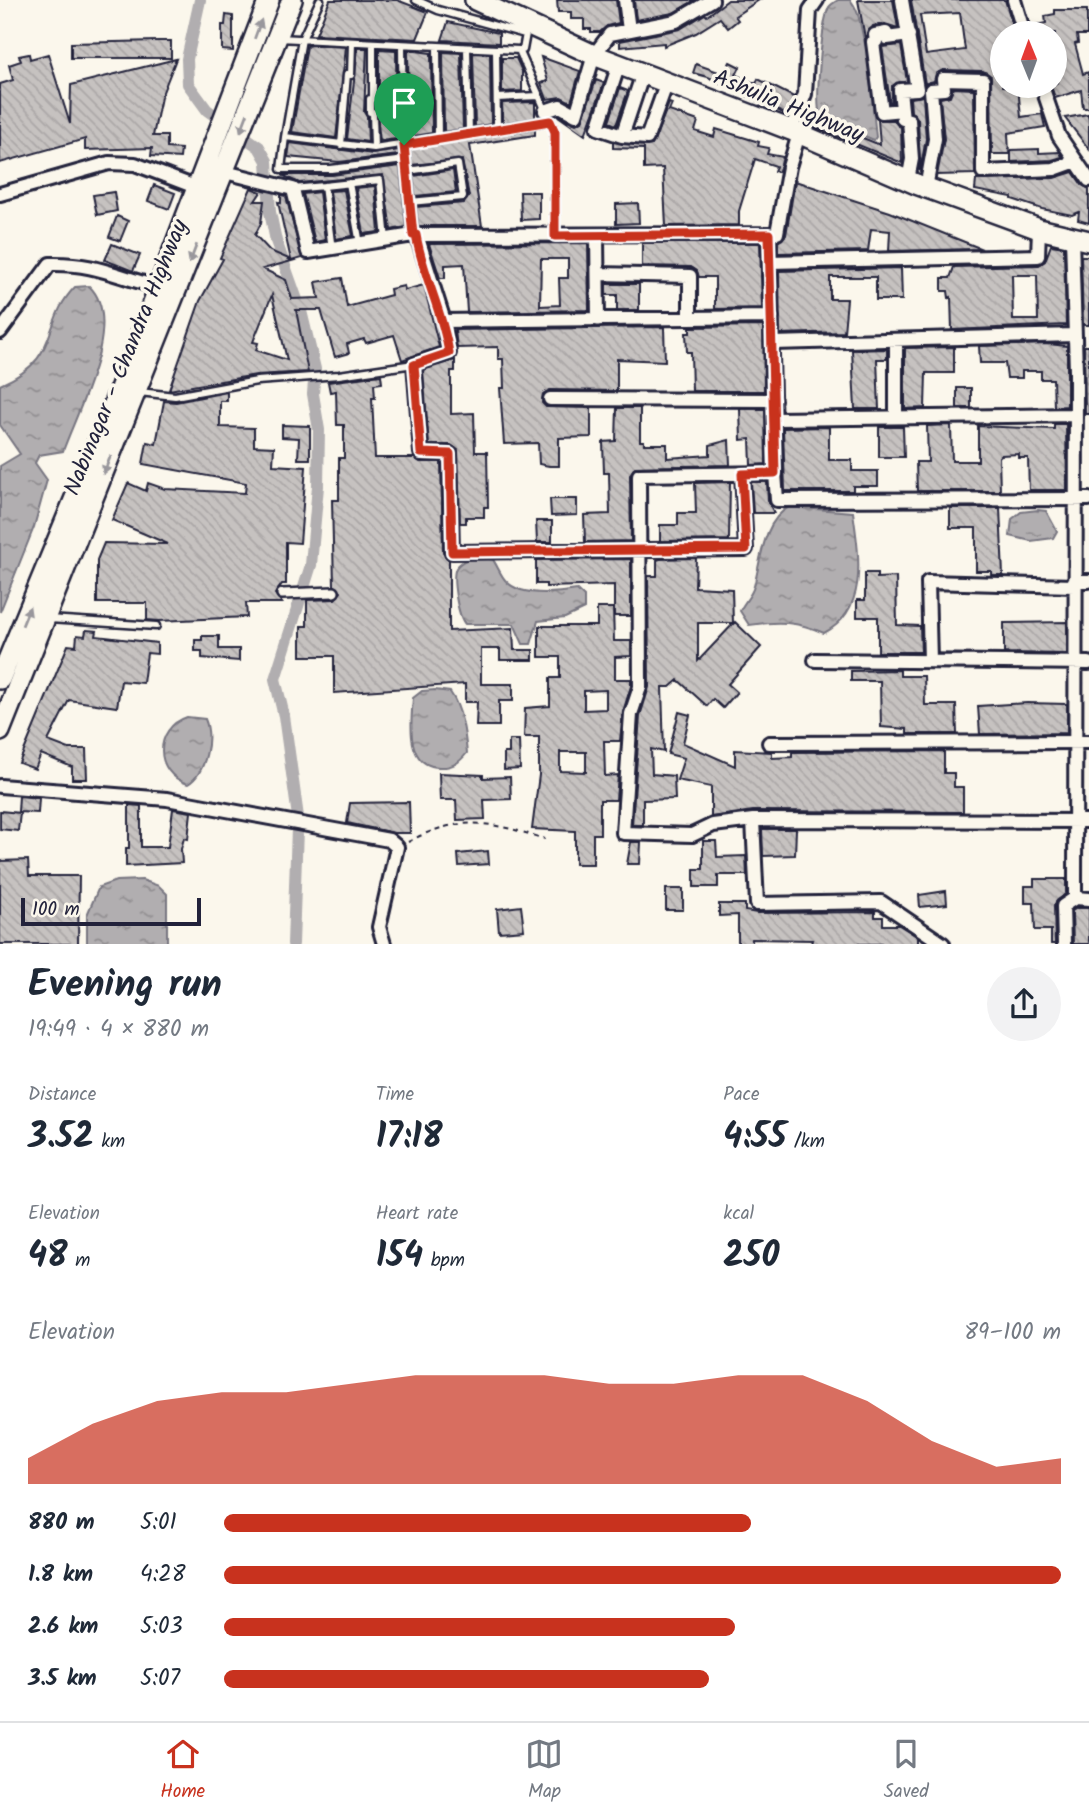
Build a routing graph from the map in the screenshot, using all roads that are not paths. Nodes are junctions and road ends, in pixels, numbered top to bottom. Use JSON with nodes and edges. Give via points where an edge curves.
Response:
{"nodes":[{"id":1,"x":269,"y":0,"type":"edge"},
{"id":2,"x":292,"y":0,"type":"edge"},
{"id":3,"x":320,"y":0,"type":"edge"},
{"id":4,"x":416,"y":0,"type":"edge"},
{"id":5,"x":475,"y":0,"type":"edge"},
{"id":6,"x":625,"y":0,"type":"edge"},
{"id":7,"x":817,"y":0,"type":"edge"},
{"id":8,"x":902,"y":0,"type":"edge"},
{"id":9,"x":1014,"y":0,"type":"edge"},
{"id":10,"x":706,"y":2,"type":"edge"},
{"id":11,"x":1020,"y":21,"type":"edge"},
{"id":12,"x":526,"y":30,"type":"junction"},
{"id":13,"x":629,"y":30,"type":"junction"},
{"id":14,"x":909,"y":35,"type":"junction"},
{"id":15,"x":277,"y":38,"type":"junction"},
{"id":16,"x":302,"y":39,"type":"junction"},
{"id":17,"x":352,"y":43,"type":"junction"},
{"id":18,"x":373,"y":44,"type":"junction"},
{"id":19,"x":402,"y":45,"type":"junction"},
{"id":20,"x":437,"y":46,"type":"junction"},
{"id":21,"x":467,"y":48,"type":"junction"},
{"id":22,"x":496,"y":49,"type":"junction"},
{"id":23,"x":519,"y":50,"type":"junction"},
{"id":24,"x":594,"y":55,"type":"junction"},
{"id":25,"x":619,"y":64,"type":"junction"},
{"id":26,"x":643,"y":73,"type":"junction"},
{"id":27,"x":667,"y":82,"type":"junction"},
{"id":28,"x":539,"y":96,"type":"junction"},
{"id":29,"x":497,"y":98,"type":"junction"},
{"id":30,"x":1046,"y":98,"type":"edge"},
{"id":31,"x":902,"y":110,"type":"junction"},
{"id":32,"x":548,"y":116,"type":"junction"},
{"id":33,"x":497,"y":127,"type":"junction"},
{"id":34,"x":795,"y":132,"type":"junction"},
{"id":35,"x":469,"y":133,"type":"junction"},
{"id":36,"x":622,"y":136,"type":"junction"},
{"id":37,"x":285,"y":137,"type":"junction"},
{"id":38,"x":438,"y":139,"type":"junction"},
{"id":39,"x":341,"y":145,"type":"junction"},
{"id":40,"x":404,"y":145,"type":"junction"},
{"id":41,"x":374,"y":148,"type":"junction"},
{"id":42,"x":405,"y":160,"type":"junction"},
{"id":43,"x":1076,"y":162,"type":"junction"},
{"id":44,"x":407,"y":171,"type":"junction"},
{"id":45,"x":225,"y":172,"type":"junction"},
{"id":46,"x":1089,"y":180,"type":"edge"},
{"id":47,"x":349,"y":183,"type":"junction"},
{"id":48,"x":917,"y":184,"type":"junction"},
{"id":49,"x":324,"y":186,"type":"junction"},
{"id":50,"x":205,"y":187,"type":"junction"},
{"id":51,"x":293,"y":189,"type":"junction"},
{"id":52,"x":0,"y":194,"type":"edge"},
{"id":53,"x":410,"y":202,"type":"junction"},
{"id":54,"x":1039,"y":229,"type":"junction"},
{"id":55,"x":769,"y":234,"type":"junction"},
{"id":56,"x":415,"y":235,"type":"junction"},
{"id":57,"x":555,"y":236,"type":"junction"},
{"id":58,"x":597,"y":236,"type":"junction"},
{"id":59,"x":1081,"y":239,"type":"edge"},
{"id":60,"x":386,"y":240,"type":"junction"},
{"id":61,"x":360,"y":244,"type":"junction"},
{"id":62,"x":332,"y":250,"type":"junction"},
{"id":63,"x":770,"y":262,"type":"junction"},
{"id":64,"x":598,"y":274,"type":"junction"},
{"id":65,"x":1074,"y":281,"type":"junction"},
{"id":66,"x":1089,"y":281,"type":"edge"},
{"id":67,"x":158,"y":290,"type":"junction"},
{"id":68,"x":772,"y":317,"type":"junction"},
{"id":69,"x":690,"y":318,"type":"junction"},
{"id":70,"x":598,"y":320,"type":"junction"},
{"id":71,"x":444,"y":321,"type":"junction"},
{"id":72,"x":0,"y":332,"type":"edge"},
{"id":73,"x":1075,"y":335,"type":"junction"},
{"id":74,"x":896,"y":340,"type":"junction"},
{"id":75,"x":774,"y":343,"type":"junction"},
{"id":76,"x":1082,"y":359,"type":"edge"},
{"id":77,"x":414,"y":365,"type":"junction"},
{"id":78,"x":137,"y":392,"type":"junction"},
{"id":79,"x":550,"y":400,"type":"dead end"},
{"id":80,"x":774,"y":400,"type":"junction"},
{"id":81,"x":896,"y":417,"type":"junction"},
{"id":82,"x":775,"y":419,"type":"junction"},
{"id":83,"x":1080,"y":424,"type":"edge"},
{"id":84,"x":775,"y":473,"type":"junction"},
{"id":85,"x":742,"y":474,"type":"junction"},
{"id":86,"x":1075,"y":499,"type":"junction"},
{"id":87,"x":1089,"y":499,"type":"edge"},
{"id":88,"x":640,"y":549,"type":"junction"},
{"id":89,"x":1089,"y":580,"type":"edge"},
{"id":90,"x":1074,"y":583,"type":"junction"},
{"id":91,"x":334,"y":592,"type":"dead end"},
{"id":92,"x":282,"y":594,"type":"dead end"},
{"id":93,"x":47,"y":619,"type":"junction"},
{"id":94,"x":156,"y":626,"type":"dead end"},
{"id":95,"x":815,"y":660,"type":"dead end"},
{"id":96,"x":930,"y":661,"type":"junction"},
{"id":97,"x":1074,"y":663,"type":"junction"},
{"id":98,"x":1089,"y":663,"type":"edge"},
{"id":99,"x":0,"y":679,"type":"edge"},
{"id":100,"x":0,"y":731,"type":"edge"},
{"id":101,"x":1073,"y":742,"type":"junction"},
{"id":102,"x":1089,"y":742,"type":"edge"},
{"id":103,"x":769,"y":743,"type":"dead end"},
{"id":104,"x":0,"y":786,"type":"edge"},
{"id":105,"x":753,"y":820,"type":"junction"},
{"id":106,"x":1074,"y":821,"type":"junction"},
{"id":107,"x":1089,"y":821,"type":"edge"},
{"id":108,"x":1075,"y":898,"type":"junction"},
{"id":109,"x":1089,"y":899,"type":"edge"},
{"id":110,"x":384,"y":944,"type":"edge"},
{"id":111,"x":943,"y":944,"type":"edge"},
{"id":112,"x":1063,"y":944,"type":"edge"}],
"edges":[{"from":50,"to":1,"type":"highway","name":"Nabinagar - Chandra Highway","one_way":true},
{"from":2,"to":15,"type":"highway","name":"Nabinagar - Chandra Highway"},
{"from":3,"to":16,"type":"lane"},
{"from":4,"to":12,"type":"lane","via":[[438,10]]},
{"from":5,"to":12,"type":"highway","name":"Ashulia Highway"},
{"from":6,"to":13,"type":"street"},
{"from":7,"to":34,"type":"street","via":[[810,10],[805,94]]},
{"from":8,"to":14,"type":"street"},
{"from":9,"to":11,"type":"street"},
{"from":10,"to":13,"type":"street","via":[[660,26]]},
{"from":12,"to":23,"type":"lane","via":[[523,50]]},
{"from":12,"to":24,"type":"highway","name":"Ashulia Highway"},
{"from":13,"to":24,"type":"street","via":[[610,34]]},
{"from":14,"to":31,"type":"street","via":[[917,89],[900,90]]},
{"from":14,"to":31,"type":"street","via":[[875,35],[873,42],[882,112]]},
{"from":15,"to":16,"type":"lane"},
{"from":15,"to":45,"type":"highway","name":"Nabinagar - Chandra Highway","one_way":true},
{"from":16,"to":17,"type":"lane"},
{"from":16,"to":37,"type":"lane"},
{"from":17,"to":18,"type":"lane"},
{"from":17,"to":39,"type":"lane"},
{"from":18,"to":19,"type":"lane"},
{"from":18,"to":41,"type":"lane","via":[[370,112]]},
{"from":19,"to":20,"type":"lane"},
{"from":19,"to":40,"type":"lane"},
{"from":20,"to":21,"type":"lane"},
{"from":20,"to":38,"type":"lane"},
{"from":21,"to":22,"type":"lane"},
{"from":21,"to":35,"type":"lane"},
{"from":22,"to":23,"type":"lane"},
{"from":22,"to":29,"type":"lane"},
{"from":23,"to":28,"type":"lane"},
{"from":24,"to":25,"type":"highway","name":"Ashulia Highway"},
{"from":24,"to":32,"type":"street","via":[[576,115],[560,106]]},
{"from":25,"to":26,"type":"highway","name":"Ashulia Highway"},
{"from":25,"to":36,"type":"street","via":[[598,128]]},
{"from":26,"to":27,"type":"highway","name":"Ashulia Highway"},
{"from":26,"to":36,"type":"street"},
{"from":27,"to":34,"type":"highway","name":"Ashulia Highway"},
{"from":27,"to":36,"type":"street","via":[[648,138]]},
{"from":28,"to":29,"type":"lane"},
{"from":28,"to":32,"type":"lane"},
{"from":29,"to":33,"type":"lane"},
{"from":30,"to":43,"type":"street","via":[[1059,136]]},
{"from":31,"to":48,"type":"street","via":[[903,119],[909,120]]},
{"from":32,"to":33,"type":"lane"},
{"from":32,"to":57,"type":"lane","via":[[555,132]]},
{"from":33,"to":35,"type":"lane"},
{"from":34,"to":48,"type":"highway","name":"Ashulia Highway"},
{"from":34,"to":55,"type":"street","via":[[777,233]]},
{"from":35,"to":38,"type":"lane"},
{"from":37,"to":39,"type":"lane"},
{"from":37,"to":42,"type":"lane","via":[[281,169],[331,169]]},
{"from":38,"to":40,"type":"lane"},
{"from":39,"to":41,"type":"lane"},
{"from":40,"to":41,"type":"lane"},
{"from":40,"to":42,"type":"lane"},
{"from":42,"to":44,"type":"lane"},
{"from":43,"to":46,"type":"street"},
{"from":43,"to":48,"type":"street","via":[[1054,169],[983,172],[983,80],[943,79],[944,89],[931,90],[934,139]]},
{"from":44,"to":53,"type":"lane"},
{"from":44,"to":53,"type":"lane","via":[[458,164],[464,197]]},
{"from":45,"to":50,"type":"highway","name":"Nabinagar - Chandra Highway"},
{"from":45,"to":51,"type":"street"},
{"from":47,"to":49,"type":"lane"},
{"from":47,"to":60,"type":"lane","via":[[380,180]]},
{"from":47,"to":61,"type":"lane"},
{"from":48,"to":54,"type":"highway","name":"Ashulia Highway"},
{"from":49,"to":51,"type":"lane"},
{"from":49,"to":62,"type":"lane"},
{"from":50,"to":52,"type":"street","via":[[135,164],[109,163]]},
{"from":50,"to":67,"type":"highway","name":"Nabinagar - Chandra Highway"},
{"from":50,"to":78,"type":"highway","name":"Nabinagar - Chandra Highway","one_way":true},
{"from":51,"to":62,"type":"street","via":[[308,252]]},
{"from":53,"to":56,"type":"lane"},
{"from":54,"to":59,"type":"highway","name":"Ashulia Highway"},
{"from":54,"to":63,"type":"street","via":[[1038,256]]},
{"from":55,"to":58,"type":"street"},
{"from":55,"to":63,"type":"street"},
{"from":56,"to":57,"type":"street"},
{"from":56,"to":60,"type":"street"},
{"from":56,"to":71,"type":"street"},
{"from":57,"to":58,"type":"street"},
{"from":58,"to":64,"type":"street"},
{"from":59,"to":65,"type":"street"},
{"from":60,"to":61,"type":"street"},
{"from":61,"to":62,"type":"street"},
{"from":63,"to":68,"type":"street"},
{"from":64,"to":69,"type":"street","via":[[690,276]]},
{"from":64,"to":70,"type":"street"},
{"from":65,"to":66,"type":"street"},
{"from":65,"to":73,"type":"street"},
{"from":67,"to":72,"type":"street","via":[[103,268],[50,264]]},
{"from":99,"to":67,"type":"highway","name":"Nabinagar - Chandra Highway","one_way":true},
{"from":68,"to":69,"type":"street"},
{"from":68,"to":75,"type":"street"},
{"from":69,"to":70,"type":"street"},
{"from":70,"to":71,"type":"street"},
{"from":71,"to":77,"type":"street","via":[[449,353]]},
{"from":73,"to":74,"type":"street"},
{"from":73,"to":76,"type":"street"},
{"from":74,"to":75,"type":"street"},
{"from":74,"to":81,"type":"street"},
{"from":75,"to":80,"type":"street"},
{"from":76,"to":83,"type":"street"},
{"from":77,"to":78,"type":"lane","via":[[257,381],[175,396]]},
{"from":77,"to":88,"type":"street","via":[[421,453],[450,454],[452,552]]},
{"from":78,"to":93,"type":"highway","name":"Nabinagar - Chandra Highway","one_way":true},
{"from":79,"to":80,"type":"street"},
{"from":80,"to":82,"type":"street"},
{"from":81,"to":82,"type":"street"},
{"from":81,"to":83,"type":"street"},
{"from":82,"to":84,"type":"street"},
{"from":83,"to":86,"type":"street"},
{"from":84,"to":85,"type":"street"},
{"from":84,"to":86,"type":"street","via":[[778,500]]},
{"from":85,"to":88,"type":"street","via":[[639,475]]},
{"from":85,"to":88,"type":"street","via":[[746,549]]},
{"from":86,"to":87,"type":"street"},
{"from":86,"to":90,"type":"street"},
{"from":88,"to":105,"type":"street","via":[[640,687],[631,714],[623,833],[692,835],[713,825]]},
{"from":89,"to":90,"type":"street"},
{"from":90,"to":96,"type":"street","via":[[928,583]]},
{"from":90,"to":97,"type":"street"},
{"from":91,"to":92,"type":"street"},
{"from":93,"to":94,"type":"lane"},
{"from":93,"to":100,"type":"highway","name":"Nabinagar - Chandra Highway"},
{"from":95,"to":96,"type":"street"},
{"from":96,"to":97,"type":"street"},
{"from":97,"to":98,"type":"street"},
{"from":97,"to":101,"type":"street"},
{"from":101,"to":102,"type":"street"},
{"from":101,"to":103,"type":"street"},
{"from":101,"to":106,"type":"street"},
{"from":104,"to":110,"type":"street","via":[[191,802],[389,839],[397,847],[379,927]]},
{"from":105,"to":106,"type":"street"},
{"from":105,"to":111,"type":"street","via":[[757,904],[881,902]]},
{"from":106,"to":107,"type":"street"},
{"from":106,"to":108,"type":"street"},
{"from":108,"to":109,"type":"street"},
{"from":108,"to":112,"type":"street","via":[[1063,906]]}]}
